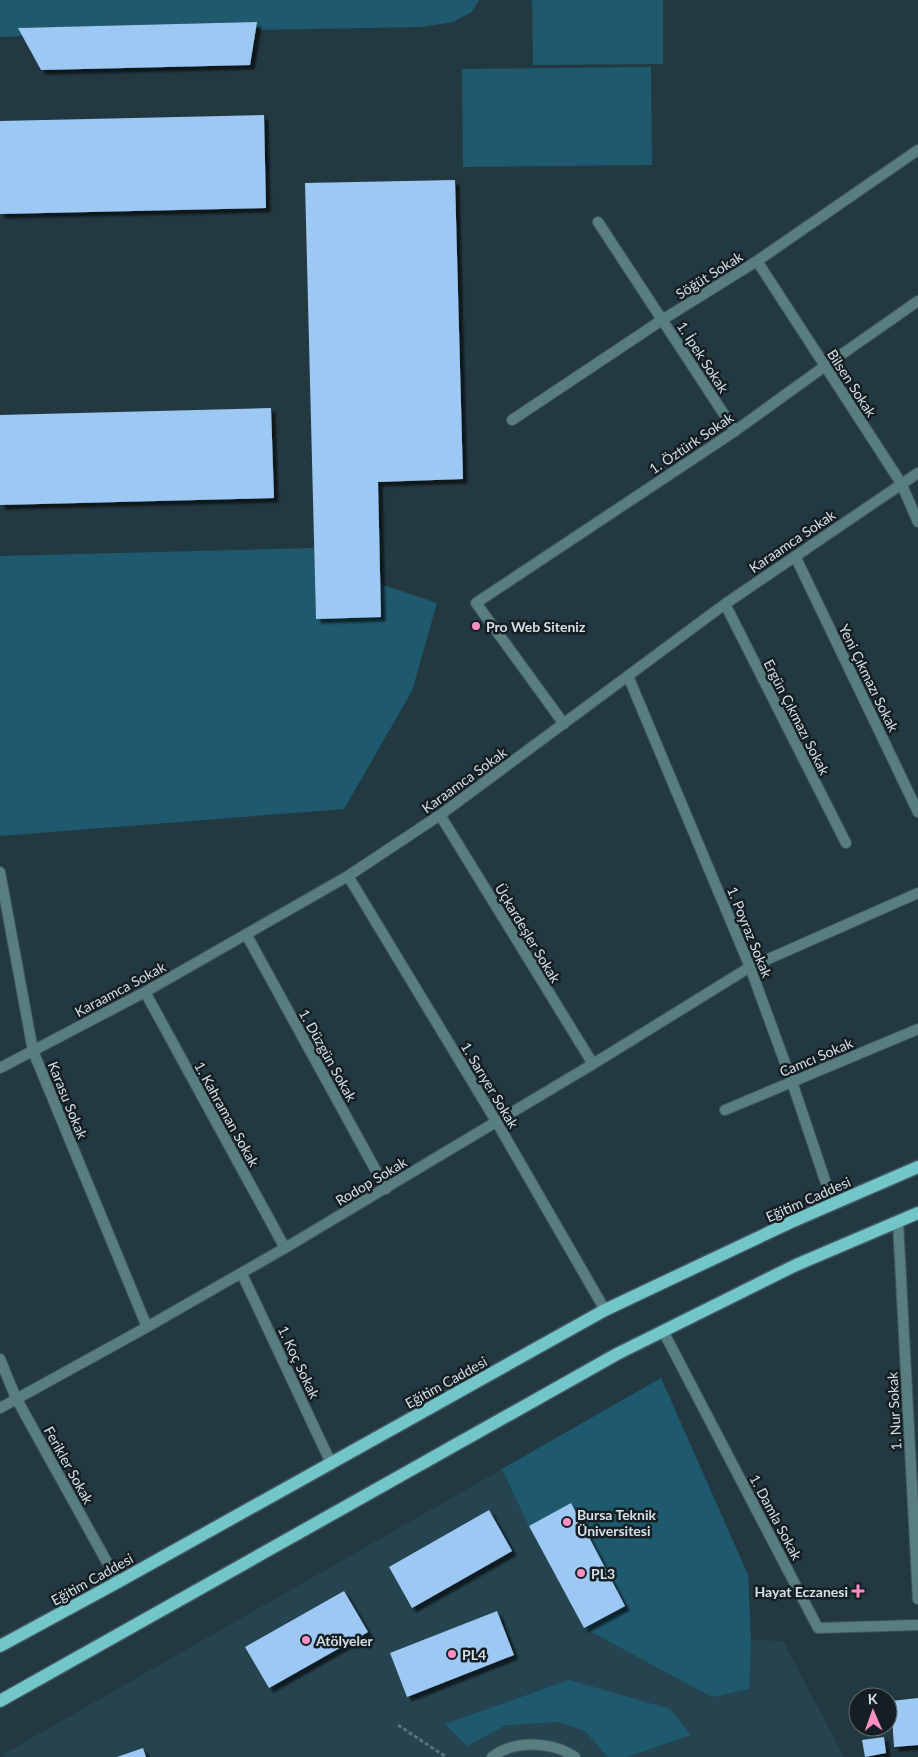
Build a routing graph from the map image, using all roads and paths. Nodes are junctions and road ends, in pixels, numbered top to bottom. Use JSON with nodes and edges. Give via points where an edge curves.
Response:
{"nodes":[{"id":1,"x":918,"y":150,"type":"edge"},
{"id":2,"x":598,"y":222,"type":"dead end"},
{"id":3,"x":757,"y":261,"type":"junction"},
{"id":4,"x":918,"y":302,"type":"edge"},
{"id":5,"x":662,"y":320,"type":"junction"},
{"id":6,"x":824,"y":366,"type":"junction"},
{"id":7,"x":512,"y":420,"type":"dead end"},
{"id":8,"x":735,"y":431,"type":"junction"},
{"id":9,"x":918,"y":473,"type":"edge"},
{"id":10,"x":901,"y":483,"type":"junction"},
{"id":11,"x":918,"y":522,"type":"edge"},
{"id":12,"x":795,"y":556,"type":"junction"},
{"id":13,"x":725,"y":604,"type":"junction"},
{"id":14,"x":628,"y":676,"type":"junction"},
{"id":15,"x":564,"y":724,"type":"junction"},
{"id":16,"x":918,"y":812,"type":"edge"},
{"id":17,"x":440,"y":815,"type":"junction"},
{"id":18,"x":846,"y":843,"type":"dead end"},
{"id":19,"x":0,"y":872,"type":"edge"},
{"id":20,"x":348,"y":876,"type":"junction"},
{"id":21,"x":918,"y":893,"type":"edge"},
{"id":22,"x":246,"y":934,"type":"junction"},
{"id":23,"x":750,"y":967,"type":"junction"},
{"id":24,"x":145,"y":992,"type":"junction"},
{"id":25,"x":918,"y":1029,"type":"edge"},
{"id":26,"x":33,"y":1051,"type":"junction"},
{"id":27,"x":593,"y":1064,"type":"junction"},
{"id":28,"x":0,"y":1068,"type":"edge"},
{"id":29,"x":792,"y":1082,"type":"junction"},
{"id":30,"x":725,"y":1110,"type":"dead end"},
{"id":31,"x":496,"y":1121,"type":"junction"},
{"id":32,"x":918,"y":1167,"type":"edge"},
{"id":33,"x":386,"y":1189,"type":"junction"},
{"id":34,"x":833,"y":1204,"type":"junction"},
{"id":35,"x":918,"y":1213,"type":"edge"},
{"id":36,"x":898,"y":1222,"type":"junction"},
{"id":37,"x":285,"y":1248,"type":"junction"},
{"id":38,"x":242,"y":1274,"type":"junction"},
{"id":39,"x":605,"y":1310,"type":"junction"},
{"id":40,"x":147,"y":1328,"type":"junction"},
{"id":41,"x":663,"y":1331,"type":"junction"},
{"id":42,"x":0,"y":1359,"type":"edge"},
{"id":43,"x":16,"y":1398,"type":"junction"},
{"id":44,"x":913,"y":1400,"type":"edge"},
{"id":45,"x":0,"y":1408,"type":"edge"},
{"id":46,"x":331,"y":1463,"type":"junction"},
{"id":47,"x":916,"y":1526,"type":"edge"},
{"id":48,"x":118,"y":1582,"type":"junction"},
{"id":49,"x":918,"y":1599,"type":"edge"},
{"id":50,"x":918,"y":1625,"type":"edge"},
{"id":51,"x":0,"y":1646,"type":"edge"},
{"id":52,"x":0,"y":1701,"type":"edge"},
{"id":53,"x":398,"y":1725,"type":"dead end"},
{"id":54,"x":446,"y":1757,"type":"edge"},
{"id":55,"x":492,"y":1757,"type":"edge"},
{"id":56,"x":575,"y":1757,"type":"edge"}],
"edges":[{"from":1,"to":3,"type":"street","name":"Söğüt Sokak"},
{"from":2,"to":5,"type":"street","name":"1. İpek Sokak"},
{"from":3,"to":5,"type":"street","name":"Söğüt Sokak"},
{"from":3,"to":6,"type":"street","name":"Bilsen Sokak"},
{"from":4,"to":6,"type":"street","name":"1. Öztürk Sokak"},
{"from":5,"to":7,"type":"street","name":"Söğüt Sokak"},
{"from":5,"to":8,"type":"street","name":"1. İpek Sokak"},
{"from":6,"to":8,"type":"street","name":"1. Öztürk Sokak"},
{"from":6,"to":10,"type":"street","name":"Bilsen Sokak"},
{"from":8,"to":15,"type":"street","name":"1. Öztürk Sokak","via":[[476,603]]},
{"from":9,"to":10,"type":"street","name":"Karaamca Sokak"},
{"from":10,"to":11,"type":"street","name":"Bilsen Sokak"},
{"from":10,"to":12,"type":"street","name":"Karaamca Sokak"},
{"from":12,"to":13,"type":"street","name":"Karaamca Sokak"},
{"from":12,"to":16,"type":"street","name":"Yeni Çıkmazı Sokak"},
{"from":13,"to":14,"type":"street","name":"Karaamca Sokak"},
{"from":13,"to":18,"type":"street","name":"Ergün Çıkmazı Sokak"},
{"from":14,"to":15,"type":"street","name":"Karaamca Sokak"},
{"from":14,"to":23,"type":"street","name":"1. Poyraz Sokak"},
{"from":15,"to":17,"type":"street","name":"Karaamca Sokak"},
{"from":17,"to":20,"type":"street","name":"Karaamca Sokak"},
{"from":17,"to":27,"type":"street","name":"Üçkardeşler Sokak"},
{"from":19,"to":26,"type":"street","name":"Karasu Sokak"},
{"from":20,"to":22,"type":"street","name":"Karaamca Sokak"},
{"from":20,"to":31,"type":"street","name":"1. Sarıyer Sokak"},
{"from":21,"to":23,"type":"street","name":"Rodop Sokak"},
{"from":22,"to":24,"type":"street","name":"Karaamca Sokak"},
{"from":22,"to":33,"type":"street","name":"1. Düzgün Sokak"},
{"from":23,"to":27,"type":"street","name":"Rodop Sokak"},
{"from":23,"to":29,"type":"street","name":"1. Poyraz Sokak"},
{"from":24,"to":26,"type":"street","name":"Karaamca Sokak"},
{"from":24,"to":37,"type":"street","name":"1. Kahraman Sokak"},
{"from":25,"to":29,"type":"street","name":"Camcı Sokak"},
{"from":26,"to":28,"type":"street","name":"Karaamca Sokak"},
{"from":26,"to":40,"type":"street","name":"Karasu Sokak"},
{"from":27,"to":31,"type":"street","name":"Rodop Sokak"},
{"from":29,"to":30,"type":"street","name":"Camcı Sokak"},
{"from":29,"to":34,"type":"street","name":"1. Poyraz Sokak"},
{"from":31,"to":33,"type":"street","name":"Rodop Sokak"},
{"from":31,"to":39,"type":"street","name":"1. Sarıyer Sokak"},
{"from":32,"to":34,"type":"main road","name":"Eğitim Caddesi"},
{"from":33,"to":37,"type":"street","name":"Rodop Sokak"},
{"from":34,"to":39,"type":"main road","name":"Eğitim Caddesi"},
{"from":35,"to":36,"type":"main road"},
{"from":36,"to":41,"type":"main road","via":[[796,1265]]},
{"from":36,"to":44,"type":"street","name":"1. Nur Sokak"},
{"from":37,"to":38,"type":"street","name":"Rodop Sokak"},
{"from":38,"to":40,"type":"street","name":"Rodop Sokak"},
{"from":38,"to":46,"type":"street","name":"1. Koç Sokak"},
{"from":39,"to":46,"type":"main road","name":"Eğitim Caddesi"},
{"from":40,"to":43,"type":"street","name":"Rodop Sokak"},
{"from":41,"to":50,"type":"street","name":"1. Damla Sokak","via":[[818,1628]]},
{"from":41,"to":52,"type":"main road"},
{"from":42,"to":43,"type":"street","name":"Ferikler Sokak"},
{"from":43,"to":45,"type":"street","name":"Rodop Sokak"},
{"from":43,"to":48,"type":"street","name":"Ferikler Sokak"},
{"from":44,"to":47,"type":"street","name":"1. Nur Sokak"},
{"from":46,"to":48,"type":"main road","name":"Eğitim Caddesi"},
{"from":47,"to":49,"type":"street","name":"1. Nur Sokak"},
{"from":48,"to":51,"type":"main road","name":"Eğitim Caddesi"},
{"from":53,"to":54,"type":"path"},
{"from":55,"to":56,"type":"street","via":[[520,1745],[545,1745]]}]}
